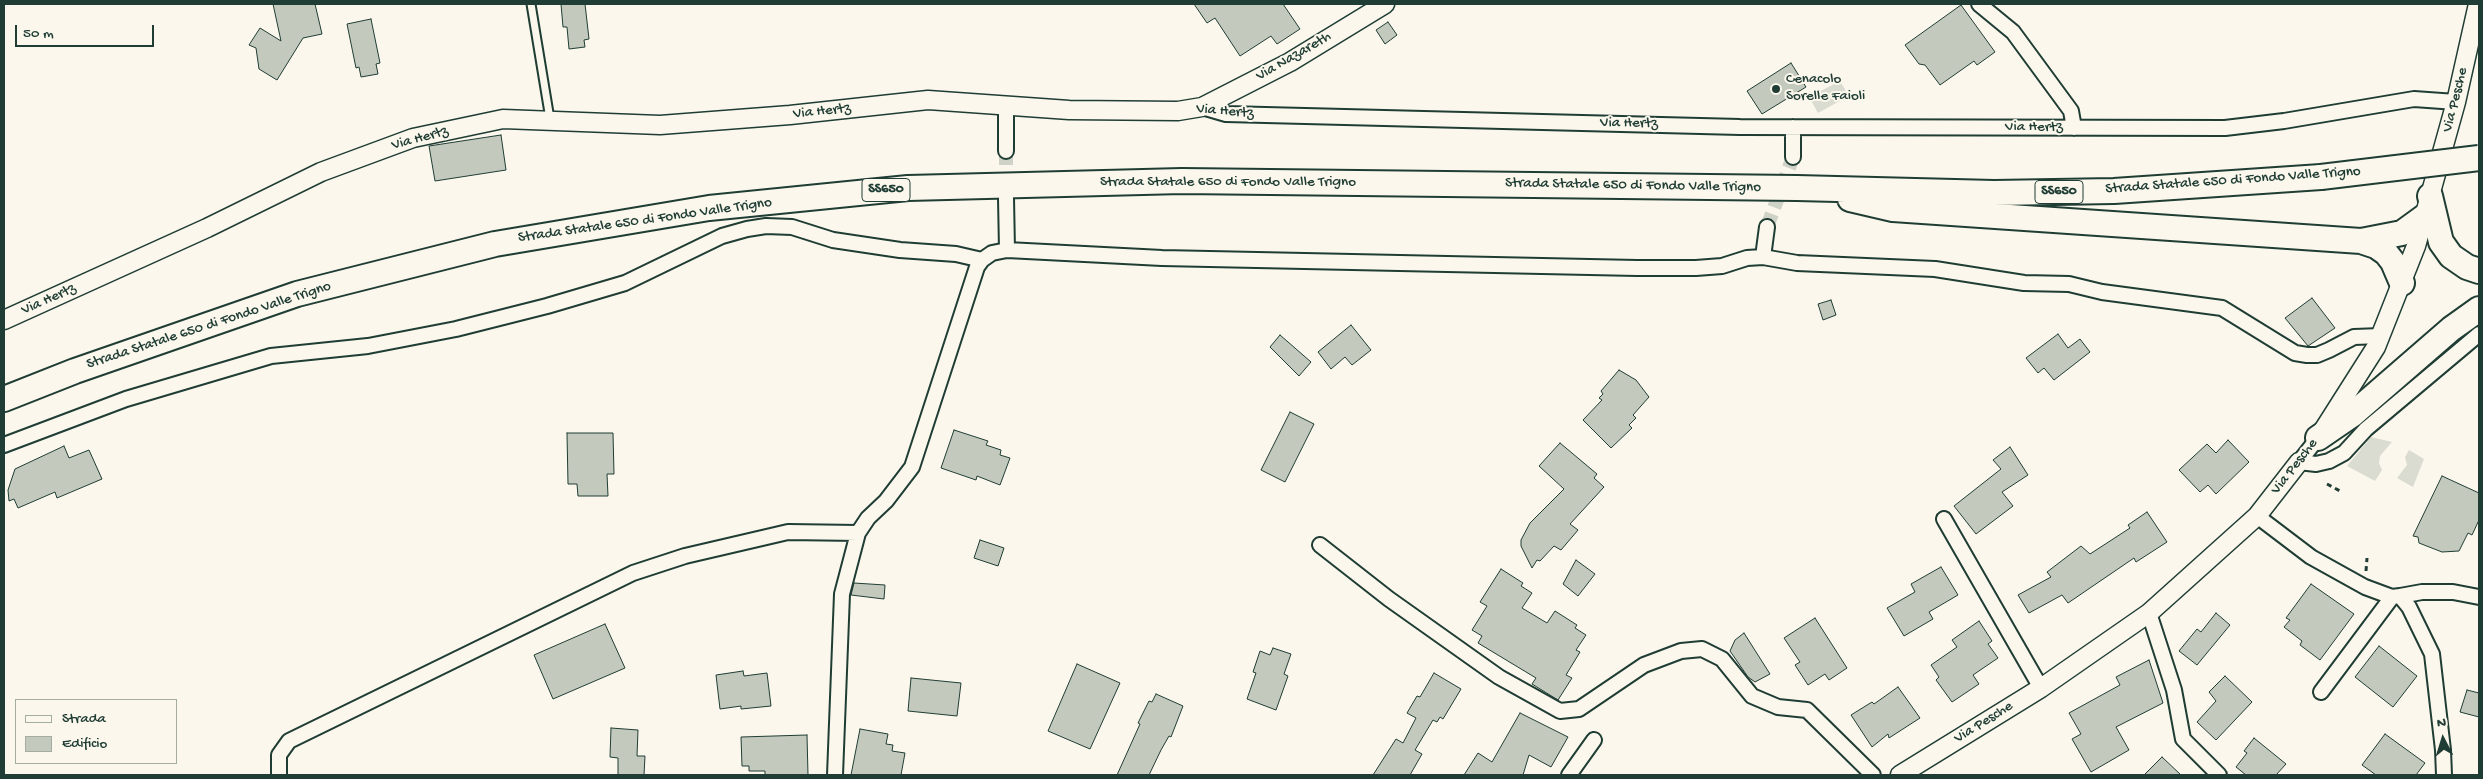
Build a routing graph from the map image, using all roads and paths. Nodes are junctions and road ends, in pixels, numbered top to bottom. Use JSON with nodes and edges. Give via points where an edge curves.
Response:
{"nodes":[{"id":1,"x":531,"y":4,"type":"edge"},
{"id":2,"x":1386,"y":4,"type":"edge"},
{"id":3,"x":1979,"y":4,"type":"edge"},
{"id":4,"x":2478,"y":4,"type":"edge"},
{"id":5,"x":2456,"y":102,"type":"junction"},
{"id":6,"x":1006,"y":107,"type":"junction"},
{"id":7,"x":1202,"y":107,"type":"junction"},
{"id":8,"x":550,"y":119,"type":"junction"},
{"id":9,"x":1793,"y":127,"type":"junction"},
{"id":10,"x":2074,"y":128,"type":"junction"},
{"id":11,"x":1006,"y":151,"type":"tunnel mouth"},
{"id":12,"x":1793,"y":157,"type":"tunnel mouth"},
{"id":13,"x":2479,"y":158,"type":"edge"},
{"id":14,"x":1797,"y":188,"type":"junction"},
{"id":15,"x":1006,"y":198,"type":"tunnel mouth"},
{"id":16,"x":2427,"y":206,"type":"junction"},
{"id":17,"x":1767,"y":228,"type":"tunnel mouth"},
{"id":18,"x":2361,"y":241,"type":"junction"},
{"id":19,"x":1008,"y":250,"type":"junction"},
{"id":20,"x":1764,"y":257,"type":"junction"},
{"id":21,"x":982,"y":260,"type":"junction"},
{"id":22,"x":2479,"y":271,"type":"edge"},
{"id":23,"x":2402,"y":283,"type":"junction"},
{"id":24,"x":2479,"y":309,"type":"edge"},
{"id":25,"x":4,"y":320,"type":"edge"},
{"id":26,"x":2479,"y":334,"type":"edge"},
{"id":27,"x":2381,"y":336,"type":"junction"},
{"id":28,"x":4,"y":399,"type":"edge"},
{"id":29,"x":2318,"y":438,"type":"junction"},
{"id":30,"x":4,"y":445,"type":"edge"},
{"id":31,"x":2299,"y":462,"type":"junction"},
{"id":32,"x":2327,"y":484,"type":"dead end"},
{"id":33,"x":2342,"y":492,"type":"dead end"},
{"id":34,"x":2257,"y":516,"type":"junction"},
{"id":35,"x":1944,"y":519,"type":"dead end"},
{"id":36,"x":858,"y":533,"type":"junction"},
{"id":37,"x":1320,"y":544,"type":"dead end"},
{"id":38,"x":2396,"y":597,"type":"junction"},
{"id":39,"x":2479,"y":597,"type":"edge"},
{"id":40,"x":2149,"y":612,"type":"junction"},
{"id":41,"x":2041,"y":688,"type":"junction"},
{"id":42,"x":2321,"y":692,"type":"dead end"},
{"id":43,"x":1594,"y":740,"type":"dead end"},
{"id":44,"x":279,"y":775,"type":"edge"},
{"id":45,"x":835,"y":775,"type":"edge"},
{"id":46,"x":1570,"y":775,"type":"edge"},
{"id":47,"x":1873,"y":775,"type":"edge"},
{"id":48,"x":1900,"y":775,"type":"edge"},
{"id":49,"x":2219,"y":775,"type":"edge"},
{"id":50,"x":2444,"y":775,"type":"edge"}],
"edges":[{"from":1,"to":8,"type":"lane"},
{"from":2,"to":7,"type":"street","name":"Via Nazareth","via":[[1290,62]]},
{"from":3,"to":10,"type":"street","via":[[2013,32],[2071,111]]},
{"from":4,"to":5,"type":"street","name":"Via Pesche"},
{"from":5,"to":10,"type":"street","name":"Via Hertz","via":[[2414,99],[2225,128]]},
{"from":5,"to":16,"type":"street","name":"Via Pesche"},
{"from":6,"to":7,"type":"street","name":"Via Hertz","via":[[1178,111]]},
{"from":6,"to":8,"type":"street","name":"Via Hertz","via":[[928,100],[660,125]]},
{"from":6,"to":11,"type":"street"},
{"from":7,"to":9,"type":"street","name":"Via Hertz","via":[[1226,114]]},
{"from":8,"to":25,"type":"street","name":"Via Hertz","via":[[503,119],[413,138],[321,172],[207,228]]},
{"from":9,"to":10,"type":"street","name":"Via Hertz"},
{"from":9,"to":12,"type":"street"},
{"from":13,"to":14,"type":"highway","name":"Strada Statale 650 di Fondo Valle Trigno","number":"SS650","bridge":true,"via":[[2321,177],[2104,191],[1994,193]]},
{"from":14,"to":18,"type":"highway","via":[[1893,209]]},
{"from":14,"to":28,"type":"highway","name":"Strada Statale 650 di Fondo Valle Trigno","number":"SS650","via":[[1182,181],[908,188],[709,208],[495,244],[297,294]]},
{"from":15,"to":19,"type":"street"},
{"from":16,"to":18,"type":"highway","via":[[2402,233]]},
{"from":16,"to":22,"type":"highway","via":[[2441,242],[2451,256]]},
{"from":16,"to":23,"type":"street","name":"Via Pesche"},
{"from":17,"to":20,"type":"street"},
{"from":18,"to":23,"type":"highway","via":[[2386,253]]},
{"from":19,"to":20,"type":"street","via":[[1162,258],[1637,268],[1722,266],[1747,258]]},
{"from":19,"to":21,"type":"street","via":[[992,253]]},
{"from":20,"to":27,"type":"street","via":[[1798,263],[1935,270],[2024,283],[2070,284],[2102,292],[2222,308],[2295,353],[2307,355],[2317,355],[2354,337]]},
{"from":21,"to":30,"type":"street","via":[[833,240],[792,227],[747,229],[722,236],[625,283],[547,306],[456,329],[368,346],[271,356],[126,399]]},
{"from":21,"to":36,"type":"street","via":[[977,267],[912,468]]},
{"from":23,"to":27,"type":"street","name":"Via Pesche"},
{"from":24,"to":29,"type":"highway","via":[[2451,329],[2353,414]]},
{"from":26,"to":31,"type":"street","via":[[2366,429],[2344,453],[2316,464]]},
{"from":27,"to":29,"type":"street","name":"Via Pesche"},
{"from":29,"to":31,"type":"street","name":"Via Pesche"},
{"from":31,"to":34,"type":"street","name":"Via Pesche"},
{"from":32,"to":33,"type":"path"},
{"from":34,"to":38,"type":"street","via":[[2311,557],[2365,587]]},
{"from":34,"to":40,"type":"street","name":"Via Pesche"},
{"from":35,"to":41,"type":"street"},
{"from":36,"to":44,"type":"street","via":[[788,532],[685,556],[633,573],[289,741],[279,755]]},
{"from":36,"to":45,"type":"street","via":[[842,594]]},
{"from":37,"to":47,"type":"street","via":[[1389,599],[1499,677],[1560,711],[1579,709],[1644,665],[1681,651],[1702,649],[1722,659],[1752,696],[1778,707],[1807,710]]},
{"from":38,"to":39,"type":"street","via":[[2422,592],[2453,592]]},
{"from":38,"to":42,"type":"street"},
{"from":38,"to":50,"type":"street","via":[[2409,607],[2432,654]]},
{"from":40,"to":41,"type":"street","name":"Via Pesche"},
{"from":40,"to":49,"type":"street","via":[[2174,690],[2183,739]]},
{"from":41,"to":48,"type":"street","name":"Via Pesche"},
{"from":43,"to":46,"type":"street"}]}
